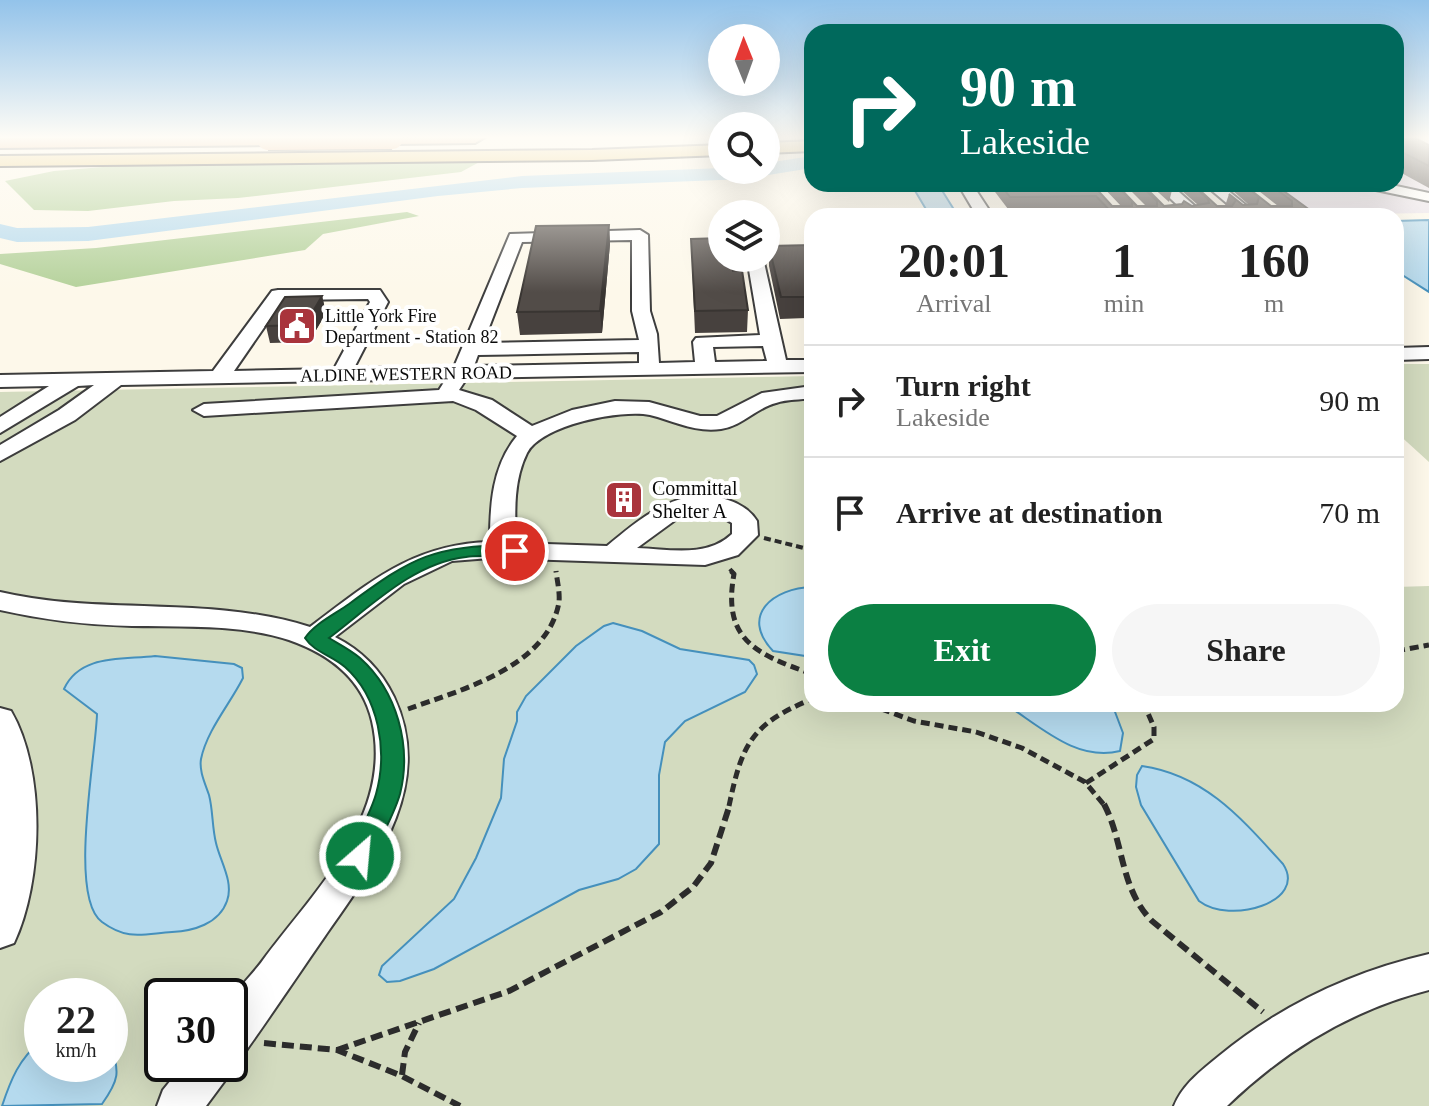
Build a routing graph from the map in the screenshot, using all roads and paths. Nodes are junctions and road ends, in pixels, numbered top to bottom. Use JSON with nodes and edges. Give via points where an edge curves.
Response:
{"nodes":[{"id":1,"x":1171,"y":192,"type":"edge"},
{"id":2,"x":1196,"y":192,"type":"edge"},
{"id":3,"x":1221,"y":192,"type":"edge"},
{"id":4,"x":1404,"y":192,"type":"edge"},
{"id":5,"x":1429,"y":197,"type":"edge"},
{"id":6,"x":1189,"y":208,"type":"edge"},
{"id":7,"x":1217,"y":208,"type":"edge"},
{"id":8,"x":1241,"y":208,"type":"edge"},
{"id":9,"x":758,"y":272,"type":"edge"},
{"id":10,"x":771,"y":340,"type":"junction"},
{"id":11,"x":648,"y":346,"type":"junction"},
{"id":12,"x":471,"y":349,"type":"junction"},
{"id":13,"x":1429,"y":353,"type":"edge"},
{"id":14,"x":1404,"y":354,"type":"edge"},
{"id":15,"x":804,"y":366,"type":"edge"},
{"id":16,"x":778,"y":367,"type":"junction"},
{"id":17,"x":706,"y":368,"type":"junction"},
{"id":18,"x":649,"y":369,"type":"junction"},
{"id":19,"x":461,"y":373,"type":"junction"},
{"id":20,"x":340,"y":376,"type":"junction"},
{"id":21,"x":219,"y":377,"type":"junction"},
{"id":22,"x":116,"y":379,"type":"junction"},
{"id":23,"x":73,"y":380,"type":"junction"},
{"id":24,"x":0,"y":381,"type":"edge"},
{"id":25,"x":804,"y":393,"type":"edge"},
{"id":26,"x":446,"y":394,"type":"junction"},
{"id":27,"x":204,"y":410,"type":"dead end"},
{"id":28,"x":0,"y":426,"type":"edge"},
{"id":29,"x":530,"y":435,"type":"junction"},
{"id":30,"x":0,"y":454,"type":"edge"},
{"id":31,"x":745,"y":535,"type":"junction"},
{"id":32,"x":804,"y":548,"type":"edge"},
{"id":33,"x":503,"y":550,"type":"junction"},
{"id":34,"x":550,"y":552,"type":"junction"},
{"id":35,"x":614,"y":554,"type":"junction"},
{"id":36,"x":720,"y":554,"type":"junction"},
{"id":37,"x":0,"y":601,"type":"edge"},
{"id":38,"x":315,"y":638,"type":"junction"},
{"id":39,"x":1429,"y":645,"type":"edge"},
{"id":40,"x":1404,"y":650,"type":"edge"},
{"id":41,"x":804,"y":671,"type":"edge"},
{"id":42,"x":804,"y":701,"type":"edge"},
{"id":43,"x":890,"y":712,"type":"edge"},
{"id":44,"x":1147,"y":712,"type":"edge"},
{"id":45,"x":387,"y":717,"type":"junction"},
{"id":46,"x":0,"y":719,"type":"edge"},
{"id":47,"x":1086,"y":783,"type":"junction"},
{"id":48,"x":0,"y":931,"type":"edge"},
{"id":49,"x":1429,"y":972,"type":"edge"},
{"id":50,"x":421,"y":1021,"type":"junction"},
{"id":51,"x":1284,"y":1031,"type":"junction"},
{"id":52,"x":248,"y":1035,"type":"edge"},
{"id":53,"x":248,"y":1040,"type":"edge"},
{"id":54,"x":337,"y":1050,"type":"junction"},
{"id":55,"x":402,"y":1076,"type":"junction"},
{"id":56,"x":197,"y":1082,"type":"edge"},
{"id":57,"x":179,"y":1106,"type":"edge"},
{"id":58,"x":460,"y":1106,"type":"edge"},
{"id":59,"x":1196,"y":1106,"type":"edge"}],
"edges":[{"from":1,"to":6,"type":"street"},
{"from":2,"to":7,"type":"street"},
{"from":3,"to":8,"type":"street"},
{"from":4,"to":5,"type":"street"},
{"from":9,"to":10,"type":"street"},
{"from":10,"to":16,"type":"street"},
{"from":10,"to":17,"type":"street","via":[[703,342]]},
{"from":11,"to":12,"type":"street"},
{"from":11,"to":12,"type":"street","via":[[641,311],[640,235],[516,237]]},
{"from":11,"to":18,"type":"street"},
{"from":12,"to":19,"type":"street"},
{"from":13,"to":14,"type":"street"},
{"from":15,"to":16,"type":"street","name":"ALDINE WESTERN ROAD"},
{"from":16,"to":17,"type":"street","name":"ALDINE WESTERN ROAD"},
{"from":17,"to":18,"type":"street","name":"ALDINE WESTERN ROAD"},
{"from":18,"to":19,"type":"street","name":"ALDINE WESTERN ROAD"},
{"from":19,"to":20,"type":"street","name":"ALDINE WESTERN ROAD","via":[[386,368]]},
{"from":19,"to":26,"type":"street"},
{"from":20,"to":21,"type":"street","name":"ALDINE WESTERN ROAD"},
{"from":20,"to":21,"type":"street","via":[[379,302],[374,294],[278,295]]},
{"from":21,"to":22,"type":"street","name":"ALDINE WESTERN ROAD"},
{"from":22,"to":23,"type":"street","name":"ALDINE WESTERN ROAD"},
{"from":22,"to":30,"type":"street"},
{"from":23,"to":24,"type":"street","name":"ALDINE WESTERN ROAD"},
{"from":23,"to":28,"type":"street"},
{"from":25,"to":29,"type":"street","via":[[769,397],[720,423],[699,423],[649,408],[615,407]]},
{"from":26,"to":27,"type":"street"},
{"from":26,"to":29,"type":"street","via":[[484,405]]},
{"from":29,"to":33,"type":"street","via":[[516,452],[502,501]]},
{"from":31,"to":32,"type":"path"},
{"from":31,"to":35,"type":"street","via":[[745,521],[731,507],[688,503],[665,511]]},
{"from":31,"to":36,"type":"street"},
{"from":33,"to":34,"type":"street"},
{"from":33,"to":38,"type":"street","via":[[429,559]]},
{"from":34,"to":35,"type":"street"},
{"from":34,"to":45,"type":"path","via":[[561,592],[548,633],[532,651],[460,691]]},
{"from":35,"to":36,"type":"street"},
{"from":36,"to":41,"type":"path","via":[[734,574],[729,600],[736,633],[766,657]]},
{"from":37,"to":38,"type":"street","via":[[90,616],[245,622]]},
{"from":38,"to":45,"type":"street","via":[[363,673]]},
{"from":39,"to":40,"type":"path"},
{"from":42,"to":50,"type":"path","via":[[763,724],[741,753],[718,848],[693,887],[654,917],[511,990]]},
{"from":43,"to":47,"type":"path","via":[[917,722],[995,734]]},
{"from":44,"to":47,"type":"path","via":[[1154,739]]},
{"from":45,"to":52,"type":"street","via":[[393,755],[381,815]]},
{"from":46,"to":48,"type":"street","via":[[12,752],[18,804],[14,870]]},
{"from":47,"to":51,"type":"path","via":[[1105,808],[1133,897],[1142,910]]},
{"from":49,"to":51,"type":"street","via":[[1348,997]]},
{"from":50,"to":54,"type":"path"},
{"from":50,"to":55,"type":"path","via":[[409,1040]]},
{"from":51,"to":59,"type":"street","via":[[1233,1069]]},
{"from":53,"to":54,"type":"path"},
{"from":54,"to":55,"type":"path"},
{"from":55,"to":58,"type":"path"},
{"from":56,"to":57,"type":"street"}]}
